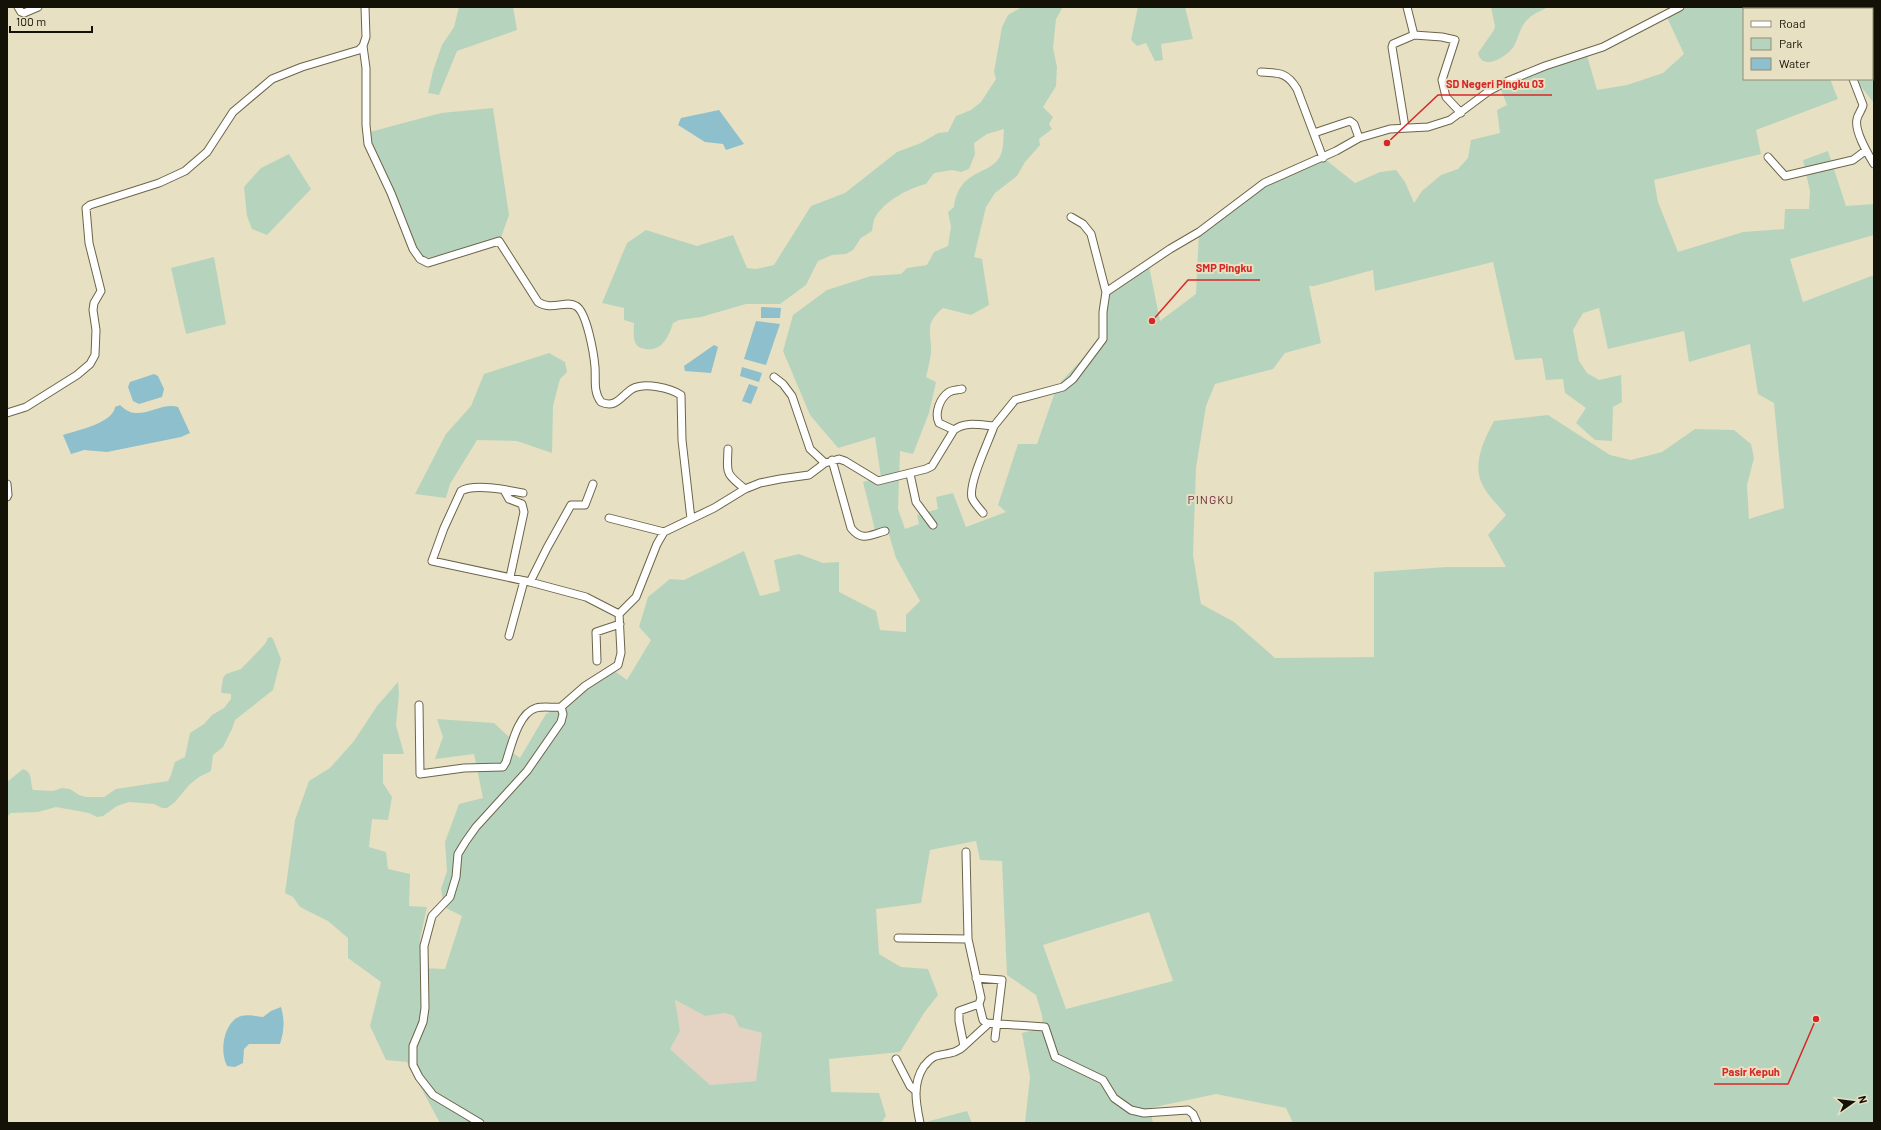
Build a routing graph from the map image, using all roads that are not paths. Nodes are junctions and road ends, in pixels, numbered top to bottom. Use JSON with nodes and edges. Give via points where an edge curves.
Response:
{"nodes":[{"id":1,"x":18,"y":7,"type":"edge"},
{"id":2,"x":38,"y":7,"type":"edge"},
{"id":3,"x":365,"y":7,"type":"edge"},
{"id":4,"x":1407,"y":7,"type":"edge"},
{"id":5,"x":1680,"y":7,"type":"edge"},
{"id":6,"x":1414,"y":35,"type":"junction"},
{"id":7,"x":363,"y":46,"type":"junction"},
{"id":8,"x":1261,"y":72,"type":"dead end"},
{"id":9,"x":1853,"y":80,"type":"edge"},
{"id":10,"x":1461,"y":113,"type":"junction"},
{"id":11,"x":1405,"y":127,"type":"junction"},
{"id":12,"x":1314,"y":133,"type":"junction"},
{"id":13,"x":1359,"y":138,"type":"junction"},
{"id":14,"x":1865,"y":151,"type":"junction"},
{"id":15,"x":1768,"y":157,"type":"dead end"},
{"id":16,"x":1323,"y":158,"type":"junction"},
{"id":17,"x":1874,"y":164,"type":"edge"},
{"id":18,"x":1071,"y":217,"type":"dead end"},
{"id":19,"x":1106,"y":292,"type":"junction"},
{"id":20,"x":774,"y":377,"type":"dead end"},
{"id":21,"x":962,"y":389,"type":"dead end"},
{"id":22,"x":7,"y":413,"type":"edge"},
{"id":23,"x":994,"y":426,"type":"junction"},
{"id":24,"x":954,"y":430,"type":"junction"},
{"id":25,"x":728,"y":449,"type":"dead end"},
{"id":26,"x":828,"y":461,"type":"junction"},
{"id":27,"x":910,"y":474,"type":"junction"},
{"id":28,"x":7,"y":484,"type":"edge"},
{"id":29,"x":593,"y":484,"type":"dead end"},
{"id":30,"x":504,"y":490,"type":"junction"},
{"id":31,"x":745,"y":490,"type":"junction"},
{"id":32,"x":523,"y":493,"type":"dead end"},
{"id":33,"x":7,"y":497,"type":"edge"},
{"id":34,"x":983,"y":513,"type":"dead end"},
{"id":35,"x":609,"y":518,"type":"dead end"},
{"id":36,"x":692,"y":519,"type":"junction"},
{"id":37,"x":933,"y":525,"type":"dead end"},
{"id":38,"x":885,"y":531,"type":"dead end"},
{"id":39,"x":664,"y":532,"type":"junction"},
{"id":40,"x":510,"y":577,"type":"junction"},
{"id":41,"x":527,"y":581,"type":"junction"},
{"id":42,"x":619,"y":614,"type":"junction"},
{"id":43,"x":620,"y":624,"type":"junction"},
{"id":44,"x":509,"y":636,"type":"dead end"},
{"id":45,"x":597,"y":661,"type":"dead end"},
{"id":46,"x":419,"y":705,"type":"dead end"},
{"id":47,"x":561,"y":707,"type":"junction"},
{"id":48,"x":966,"y":852,"type":"dead end"},
{"id":49,"x":898,"y":938,"type":"dead end"},
{"id":50,"x":968,"y":939,"type":"junction"},
{"id":51,"x":976,"y":978,"type":"junction"},
{"id":52,"x":979,"y":1004,"type":"junction"},
{"id":53,"x":988,"y":1024,"type":"junction"},
{"id":54,"x":996,"y":1025,"type":"junction"},
{"id":55,"x":995,"y":1038,"type":"dead end"},
{"id":56,"x":964,"y":1046,"type":"junction"},
{"id":57,"x":896,"y":1059,"type":"dead end"},
{"id":58,"x":916,"y":1091,"type":"junction"},
{"id":59,"x":480,"y":1123,"type":"edge"},
{"id":60,"x":920,"y":1123,"type":"edge"},
{"id":61,"x":1196,"y":1123,"type":"edge"}],
"edges":[{"from":1,"to":2,"type":"street","via":[[24,13]]},
{"from":3,"to":7,"type":"street","via":[[366,37]]},
{"from":4,"to":6,"type":"street"},
{"from":5,"to":10,"type":"street","via":[[1603,47],[1508,81],[1489,91]]},
{"from":6,"to":10,"type":"street","via":[[1455,40],[1442,80],[1446,97]]},
{"from":6,"to":11,"type":"street","via":[[1393,44],[1392,47]]},
{"from":7,"to":22,"type":"street","via":[[359,50],[272,79],[233,112],[207,152],[185,171],[159,183],[86,208],[89,243],[101,291],[93,310],[96,330],[95,355],[90,364],[77,375],[26,407]]},
{"from":7,"to":36,"type":"street","via":[[368,144],[413,249],[420,259],[428,263],[499,241],[538,302],[546,306],[574,305],[580,309],[594,352],[596,392],[601,402],[612,404],[632,389],[640,387],[670,390],[681,394],[683,447]]},
{"from":8,"to":12,"type":"street","via":[[1279,73],[1291,80]]},
{"from":9,"to":14,"type":"street","via":[[1862,99],[1862,110],[1856,124]]},
{"from":10,"to":11,"type":"street","via":[[1443,123],[1428,127]]},
{"from":11,"to":13,"type":"street"},
{"from":12,"to":13,"type":"street","via":[[1350,121],[1354,124]]},
{"from":12,"to":16,"type":"street"},
{"from":13,"to":16,"type":"street"},
{"from":14,"to":15,"type":"street","via":[[1853,160],[1786,176]]},
{"from":14,"to":17,"type":"street"},
{"from":16,"to":19,"type":"street","via":[[1264,183],[1200,232]]},
{"from":18,"to":19,"type":"street","via":[[1083,224],[1091,234]]},
{"from":19,"to":23,"type":"street","via":[[1103,339],[1073,379],[1063,386],[1015,400]]},
{"from":20,"to":26,"type":"street","via":[[792,396],[810,449]]},
{"from":21,"to":24,"type":"street","via":[[947,393],[937,414],[939,423]]},
{"from":23,"to":24,"type":"street","via":[[965,424]]},
{"from":23,"to":34,"type":"street","via":[[974,477],[972,493]]},
{"from":24,"to":27,"type":"street","via":[[932,466]]},
{"from":25,"to":31,"type":"street","via":[[728,471],[731,478]]},
{"from":26,"to":27,"type":"street","via":[[845,460],[878,481]]},
{"from":26,"to":31,"type":"street","via":[[809,475],[760,483]]},
{"from":26,"to":38,"type":"street","via":[[853,531],[861,537]]},
{"from":27,"to":37,"type":"street","via":[[916,502]]},
{"from":28,"to":33,"type":"street"},
{"from":29,"to":41,"type":"street","via":[[585,505],[572,505]]},
{"from":30,"to":32,"type":"street"},
{"from":30,"to":40,"type":"street","via":[[509,500],[522,504],[524,512]]},
{"from":30,"to":40,"type":"street","via":[[470,488],[461,491],[432,561]]},
{"from":31,"to":36,"type":"street"},
{"from":35,"to":39,"type":"street"},
{"from":36,"to":39,"type":"street"},
{"from":39,"to":42,"type":"street","via":[[636,597]]},
{"from":40,"to":41,"type":"street"},
{"from":41,"to":42,"type":"street","via":[[586,597]]},
{"from":41,"to":44,"type":"street"},
{"from":42,"to":43,"type":"street"},
{"from":43,"to":45,"type":"street","via":[[596,632]]},
{"from":43,"to":47,"type":"street","via":[[621,653],[618,665],[585,686]]},
{"from":46,"to":47,"type":"street","via":[[420,774],[503,766],[519,724],[530,711]]},
{"from":47,"to":59,"type":"street","via":[[561,722],[532,765],[476,826],[458,854],[456,877],[450,897],[432,916],[424,946],[425,1008],[423,1022],[413,1046],[413,1065],[433,1096]]},
{"from":48,"to":50,"type":"street"},
{"from":49,"to":50,"type":"street"},
{"from":50,"to":51,"type":"street"},
{"from":51,"to":52,"type":"street","via":[[981,998]]},
{"from":51,"to":54,"type":"street","via":[[1002,980]]},
{"from":52,"to":53,"type":"street","via":[[984,1020]]},
{"from":52,"to":56,"type":"street","via":[[959,1011]]},
{"from":53,"to":54,"type":"street"},
{"from":53,"to":56,"type":"street"},
{"from":54,"to":55,"type":"street"},
{"from":54,"to":61,"type":"street","via":[[1045,1027],[1055,1057],[1103,1080],[1114,1098],[1131,1110],[1144,1113],[1188,1110],[1193,1114]]},
{"from":56,"to":58,"type":"street","via":[[958,1052],[929,1060],[917,1079]]},
{"from":57,"to":58,"type":"street","via":[[910,1086]]},
{"from":58,"to":60,"type":"street"}]}
